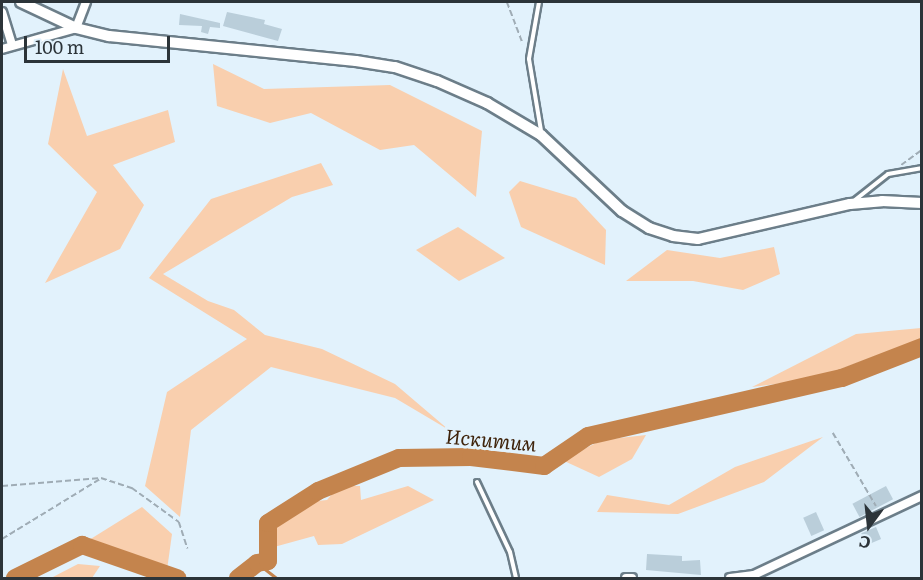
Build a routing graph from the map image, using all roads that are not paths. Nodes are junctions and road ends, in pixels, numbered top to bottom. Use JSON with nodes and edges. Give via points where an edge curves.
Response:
{"nodes":[{"id":1,"x":21,"y":2,"type":"edge"},
{"id":2,"x":86,"y":2,"type":"edge"},
{"id":3,"x":539,"y":2,"type":"edge"},
{"id":4,"x":2,"y":12,"type":"edge"},
{"id":5,"x":76,"y":28,"type":"junction"},
{"id":6,"x":12,"y":45,"type":"junction"},
{"id":7,"x":2,"y":49,"type":"edge"},
{"id":8,"x":541,"y":135,"type":"junction"},
{"id":9,"x":921,"y":168,"type":"edge"},
{"id":10,"x":921,"y":203,"type":"edge"},
{"id":11,"x":850,"y":204,"type":"junction"},
{"id":12,"x":477,"y":482,"type":"dead end"},
{"id":13,"x":921,"y":496,"type":"edge"},
{"id":14,"x":754,"y":577,"type":"edge"},
{"id":15,"x":516,"y":579,"type":"edge"},
{"id":16,"x":626,"y":579,"type":"edge"},
{"id":17,"x":632,"y":579,"type":"edge"},
{"id":18,"x":730,"y":579,"type":"edge"}],
"edges":[{"from":1,"to":5,"type":"main road"},
{"from":2,"to":5,"type":"street"},
{"from":3,"to":8,"type":"lane","via":[[529,59]]},
{"from":4,"to":6,"type":"street"},
{"from":5,"to":6,"type":"street"},
{"from":5,"to":8,"type":"main road","via":[[161,42],[395,67],[487,103]]},
{"from":6,"to":7,"type":"street"},
{"from":8,"to":11,"type":"main road","via":[[622,211],[649,228],[673,236],[698,238]]},
{"from":9,"to":11,"type":"lane","via":[[888,174]]},
{"from":10,"to":11,"type":"main road"},
{"from":12,"to":15,"type":"lane","via":[[510,552]]},
{"from":13,"to":14,"type":"street"},
{"from":14,"to":18,"type":"street"},
{"from":16,"to":17,"type":"street"}]}
